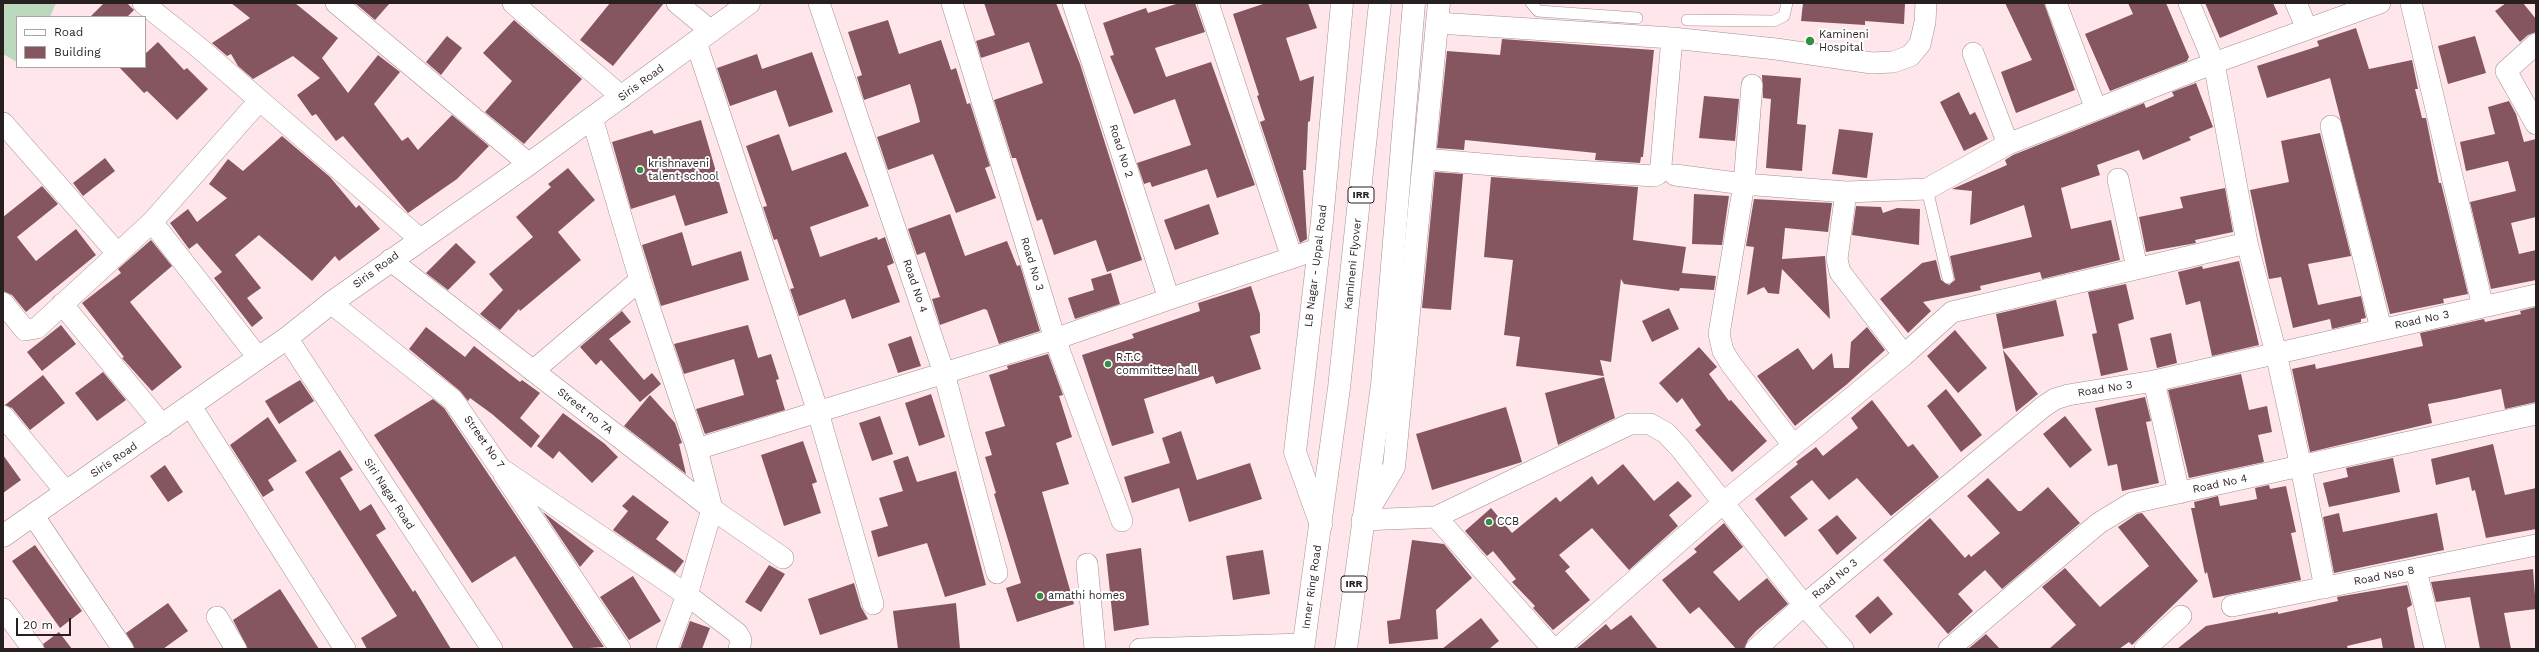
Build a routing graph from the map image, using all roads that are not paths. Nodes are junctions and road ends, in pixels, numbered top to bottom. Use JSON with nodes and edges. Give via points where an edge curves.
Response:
{"nodes":[{"id":1,"x":143,"y":3,"type":"edge"},
{"id":2,"x":336,"y":3,"type":"edge"},
{"id":3,"x":513,"y":3,"type":"edge"},
{"id":4,"x":677,"y":3,"type":"edge"},
{"id":5,"x":749,"y":3,"type":"edge"},
{"id":6,"x":819,"y":3,"type":"edge"},
{"id":7,"x":952,"y":3,"type":"edge"},
{"id":8,"x":1073,"y":3,"type":"edge"},
{"id":9,"x":1208,"y":3,"type":"edge"},
{"id":10,"x":1342,"y":3,"type":"edge"},
{"id":11,"x":1380,"y":3,"type":"edge"},
{"id":12,"x":1414,"y":3,"type":"edge"},
{"id":13,"x":1531,"y":3,"type":"edge"},
{"id":14,"x":1787,"y":3,"type":"edge"},
{"id":15,"x":1926,"y":3,"type":"edge"},
{"id":16,"x":2056,"y":3,"type":"edge"},
{"id":17,"x":2189,"y":3,"type":"edge"},
{"id":18,"x":2296,"y":3,"type":"edge"},
{"id":19,"x":2380,"y":3,"type":"edge"},
{"id":20,"x":2411,"y":3,"type":"edge"},
{"id":21,"x":1438,"y":13,"type":"edge"},
{"id":22,"x":1637,"y":18,"type":"dead end"},
{"id":23,"x":1687,"y":20,"type":"dead end"},
{"id":24,"x":2307,"y":29,"type":"junction"},
{"id":25,"x":704,"y":37,"type":"junction"},
{"id":26,"x":1672,"y":38,"type":"junction"},
{"id":27,"x":2536,"y":44,"type":"edge"},
{"id":28,"x":1973,"y":53,"type":"dead end"},
{"id":29,"x":2214,"y":63,"type":"junction"},
{"id":30,"x":1752,"y":85,"type":"dead end"},
{"id":31,"x":622,"y":97,"type":"junction"},
{"id":32,"x":259,"y":101,"type":"junction"},
{"id":33,"x":2096,"y":109,"type":"junction"},
{"id":34,"x":592,"y":118,"type":"junction"},
{"id":35,"x":3,"y":123,"type":"edge"},
{"id":36,"x":2536,"y":124,"type":"edge"},
{"id":37,"x":2332,"y":126,"type":"dead end"},
{"id":38,"x":2008,"y":144,"type":"junction"},
{"id":39,"x":1424,"y":159,"type":"junction"},
{"id":40,"x":529,"y":164,"type":"junction"},
{"id":41,"x":1675,"y":175,"type":"dead end"},
{"id":42,"x":2118,"y":179,"type":"dead end"},
{"id":43,"x":1744,"y":184,"type":"junction"},
{"id":44,"x":1926,"y":189,"type":"junction"},
{"id":45,"x":1846,"y":192,"type":"junction"},
{"id":46,"x":152,"y":222,"type":"junction"},
{"id":47,"x":420,"y":239,"type":"junction"},
{"id":48,"x":2247,"y":243,"type":"junction"},
{"id":49,"x":1318,"y":249,"type":"junction"},
{"id":50,"x":117,"y":253,"type":"junction"},
{"id":51,"x":1292,"y":258,"type":"junction"},
{"id":52,"x":390,"y":260,"type":"junction"},
{"id":53,"x":2138,"y":268,"type":"junction"},
{"id":54,"x":1948,"y":278,"type":"dead end"},
{"id":55,"x":640,"y":280,"type":"junction"},
{"id":56,"x":2536,"y":295,"type":"edge"},
{"id":57,"x":1169,"y":298,"type":"junction"},
{"id":58,"x":331,"y":302,"type":"junction"},
{"id":59,"x":3,"y":303,"type":"edge"},
{"id":60,"x":62,"y":304,"type":"junction"},
{"id":61,"x":2483,"y":307,"type":"junction"},
{"id":62,"x":2381,"y":329,"type":"junction"},
{"id":63,"x":287,"y":338,"type":"junction"},
{"id":64,"x":1055,"y":339,"type":"junction"},
{"id":65,"x":2276,"y":353,"type":"junction"},
{"id":66,"x":1904,"y":355,"type":"junction"},
{"id":67,"x":258,"y":356,"type":"junction"},
{"id":68,"x":533,"y":371,"type":"junction"},
{"id":69,"x":944,"y":373,"type":"junction"},
{"id":70,"x":2154,"y":381,"type":"junction"},
{"id":71,"x":190,"y":405,"type":"junction"},
{"id":72,"x":818,"y":412,"type":"junction"},
{"id":73,"x":2536,"y":414,"type":"edge"},
{"id":74,"x":3,"y":416,"type":"edge"},
{"id":75,"x":163,"y":426,"type":"junction"},
{"id":76,"x":1793,"y":445,"type":"junction"},
{"id":77,"x":697,"y":449,"type":"junction"},
{"id":78,"x":2301,"y":467,"type":"junction"},
{"id":79,"x":500,"y":468,"type":"junction"},
{"id":80,"x":66,"y":492,"type":"junction"},
{"id":81,"x":2179,"y":493,"type":"junction"},
{"id":82,"x":1723,"y":503,"type":"junction"},
{"id":83,"x":712,"y":509,"type":"junction"},
{"id":84,"x":33,"y":515,"type":"junction"},
{"id":85,"x":1436,"y":517,"type":"junction"},
{"id":86,"x":1363,"y":520,"type":"junction"},
{"id":87,"x":1122,"y":521,"type":"dead end"},
{"id":88,"x":1321,"y":525,"type":"junction"},
{"id":89,"x":3,"y":536,"type":"edge"},
{"id":90,"x":2536,"y":545,"type":"edge"},
{"id":91,"x":783,"y":558,"type":"dead end"},
{"id":92,"x":1087,"y":564,"type":"dead end"},
{"id":93,"x":2416,"y":570,"type":"junction"},
{"id":94,"x":997,"y":573,"type":"dead end"},
{"id":95,"x":2325,"y":588,"type":"junction"},
{"id":96,"x":687,"y":595,"type":"junction"},
{"id":97,"x":873,"y":604,"type":"dead end"},
{"id":98,"x":1804,"y":605,"type":"junction"},
{"id":99,"x":2232,"y":606,"type":"dead end"},
{"id":100,"x":3,"y":609,"type":"edge"},
{"id":101,"x":2181,"y":616,"type":"dead end"},
{"id":102,"x":217,"y":617,"type":"dead end"},
{"id":103,"x":1303,"y":646,"type":"edge"},
{"id":104,"x":34,"y":649,"type":"edge"},
{"id":105,"x":123,"y":649,"type":"edge"},
{"id":106,"x":236,"y":649,"type":"edge"},
{"id":107,"x":345,"y":649,"type":"edge"},
{"id":108,"x":492,"y":649,"type":"edge"},
{"id":109,"x":620,"y":649,"type":"edge"},
{"id":110,"x":667,"y":649,"type":"edge"},
{"id":111,"x":739,"y":649,"type":"edge"},
{"id":112,"x":1096,"y":649,"type":"edge"},
{"id":113,"x":1140,"y":649,"type":"edge"},
{"id":114,"x":1346,"y":649,"type":"edge"},
{"id":115,"x":1553,"y":649,"type":"edge"},
{"id":116,"x":1557,"y":649,"type":"edge"},
{"id":117,"x":1756,"y":649,"type":"edge"},
{"id":118,"x":1843,"y":649,"type":"edge"},
{"id":119,"x":1949,"y":649,"type":"edge"},
{"id":120,"x":2145,"y":649,"type":"edge"},
{"id":121,"x":2435,"y":649,"type":"edge"}],
"edges":[{"from":1,"to":32,"type":"street"},
{"from":2,"to":40,"type":"street"},
{"from":3,"to":31,"type":"street"},
{"from":4,"to":25,"type":"street"},
{"from":5,"to":25,"type":"main road","name":"Siris Road"},
{"from":6,"to":69,"type":"street","name":"Road No 4"},
{"from":7,"to":64,"type":"street","name":"Road No 3"},
{"from":8,"to":57,"type":"street","name":"Road No 2"},
{"from":9,"to":51,"type":"street"},
{"from":10,"to":49,"type":"main road","name":"LB Nagar - Uppal Road"},
{"from":11,"to":88,"type":"main road","name":"Kamineni Flyover","number":"IRR","via":[[1354,257]]},
{"from":12,"to":86,"type":"main road","number":"IRR","via":[[1382,385]]},
{"from":13,"to":22,"type":"lane","via":[[1538,11]]},
{"from":14,"to":23,"type":"lane","via":[[1784,16],[1774,20]]},
{"from":15,"to":26,"type":"street","via":[[1920,44],[1910,56],[1893,62],[1872,63]]},
{"from":16,"to":33,"type":"street"},
{"from":17,"to":29,"type":"street"},
{"from":18,"to":24,"type":"street"},
{"from":19,"to":24,"type":"street"},
{"from":20,"to":61,"type":"street"},
{"from":21,"to":26,"type":"street"},
{"from":21,"to":39,"type":"main road"},
{"from":24,"to":29,"type":"street"},
{"from":25,"to":31,"type":"main road","name":"Siris Road"},
{"from":25,"to":72,"type":"street"},
{"from":26,"to":39,"type":"street","via":[[1662,165],[1658,174],[1654,176]]},
{"from":27,"to":36,"type":"street","via":[[2506,71]]},
{"from":28,"to":38,"type":"street"},
{"from":29,"to":33,"type":"street"},
{"from":29,"to":48,"type":"street"},
{"from":30,"to":43,"type":"street"},
{"from":31,"to":34,"type":"main road","name":"Siris Road"},
{"from":32,"to":46,"type":"street"},
{"from":32,"to":47,"type":"street"},
{"from":33,"to":38,"type":"street"},
{"from":34,"to":40,"type":"main road","name":"Siris Road"},
{"from":34,"to":55,"type":"street"},
{"from":35,"to":50,"type":"street"},
{"from":37,"to":62,"type":"street"},
{"from":38,"to":44,"type":"street"},
{"from":39,"to":86,"type":"main road","via":[[1394,467]]},
{"from":40,"to":47,"type":"main road","name":"Siris Road"},
{"from":41,"to":43,"type":"street"},
{"from":42,"to":53,"type":"street"},
{"from":43,"to":45,"type":"street"},
{"from":43,"to":76,"type":"street","via":[[1719,334],[1723,351],[1731,364]]},
{"from":44,"to":45,"type":"street"},
{"from":44,"to":54,"type":"lane"},
{"from":45,"to":66,"type":"street","via":[[1837,259],[1840,272]]},
{"from":46,"to":50,"type":"street"},
{"from":46,"to":67,"type":"street"},
{"from":47,"to":52,"type":"main road","name":"Siris Road"},
{"from":48,"to":53,"type":"street"},
{"from":48,"to":65,"type":"street"},
{"from":49,"to":51,"type":"street"},
{"from":49,"to":88,"type":"main road","name":"LB Nagar - Uppal Road","via":[[1295,452]]},
{"from":50,"to":60,"type":"street"},
{"from":51,"to":57,"type":"street"},
{"from":52,"to":58,"type":"main road","name":"Siris Road"},
{"from":52,"to":68,"type":"street","name":"Street no 7A"},
{"from":53,"to":66,"type":"street","via":[[1952,312]]},
{"from":55,"to":68,"type":"street"},
{"from":55,"to":77,"type":"street"},
{"from":56,"to":61,"type":"street","name":"Road No 3"},
{"from":57,"to":64,"type":"street"},
{"from":58,"to":63,"type":"main road","name":"Siris Road"},
{"from":58,"to":79,"type":"street","name":"Street No 7","via":[[454,400]]},
{"from":59,"to":60,"type":"street","via":[[21,326],[30,331],[37,328]]},
{"from":60,"to":75,"type":"street"},
{"from":61,"to":62,"type":"street","name":"Road No 3"},
{"from":62,"to":65,"type":"street","name":"Road No 3"},
{"from":63,"to":67,"type":"main road","name":"Siris Road"},
{"from":63,"to":108,"type":"street","name":"Siri Nagar Road"},
{"from":64,"to":69,"type":"street"},
{"from":64,"to":87,"type":"street","name":"Road No 3"},
{"from":65,"to":70,"type":"street","name":"Road No 3"},
{"from":65,"to":78,"type":"street"},
{"from":66,"to":76,"type":"street"},
{"from":67,"to":71,"type":"main road","name":"Siris Road"},
{"from":68,"to":83,"type":"street","name":"Street no 7A"},
{"from":69,"to":72,"type":"street"},
{"from":69,"to":94,"type":"street","name":"Road No 4"},
{"from":70,"to":81,"type":"street"},
{"from":70,"to":98,"type":"street","name":"Road No 3","via":[[2068,395],[2043,407]]},
{"from":71,"to":75,"type":"main road","name":"Siris Road"},
{"from":71,"to":107,"type":"street"},
{"from":72,"to":77,"type":"street"},
{"from":72,"to":97,"type":"street"},
{"from":73,"to":78,"type":"street","name":"Road No 4"},
{"from":74,"to":80,"type":"street"},
{"from":75,"to":80,"type":"main road","name":"Siris Road"},
{"from":76,"to":82,"type":"street"},
{"from":77,"to":83,"type":"street"},
{"from":78,"to":81,"type":"street","name":"Road No 4"},
{"from":78,"to":95,"type":"street"},
{"from":79,"to":96,"type":"street","name":"Street No 7"},
{"from":79,"to":109,"type":"street"},
{"from":80,"to":84,"type":"main road","name":"Siris Road"},
{"from":81,"to":119,"type":"street","name":"Road No 4","via":[[2132,503],[2099,523]]},
{"from":82,"to":85,"type":"street","via":[[1666,434],[1650,424],[1630,424]]},
{"from":82,"to":98,"type":"street"},
{"from":82,"to":116,"type":"street"},
{"from":83,"to":91,"type":"street","name":"Street no 7A"},
{"from":83,"to":96,"type":"street"},
{"from":84,"to":89,"type":"main road","name":"Siris Road"},
{"from":84,"to":105,"type":"street"},
{"from":85,"to":86,"type":"street"},
{"from":85,"to":115,"type":"street"},
{"from":86,"to":114,"type":"main road","number":"IRR"},
{"from":88,"to":103,"type":"main road","name":"Inner Ring Road","number":"IRR"},
{"from":90,"to":93,"type":"street","name":"Road Nso 8"},
{"from":92,"to":112,"type":"street"},
{"from":93,"to":95,"type":"street","name":"Road Nso 8"},
{"from":93,"to":121,"type":"street"},
{"from":95,"to":99,"type":"street","name":"Road Nso 8"},
{"from":96,"to":110,"type":"street"},
{"from":96,"to":111,"type":"street","name":"Street No 7","via":[[737,632],[741,640]]},
{"from":98,"to":117,"type":"street","name":"Road No 3"},
{"from":98,"to":118,"type":"street"},
{"from":100,"to":104,"type":"street"},
{"from":101,"to":120,"type":"street"},
{"from":102,"to":106,"type":"street"},
{"from":103,"to":113,"type":"street"}]}
